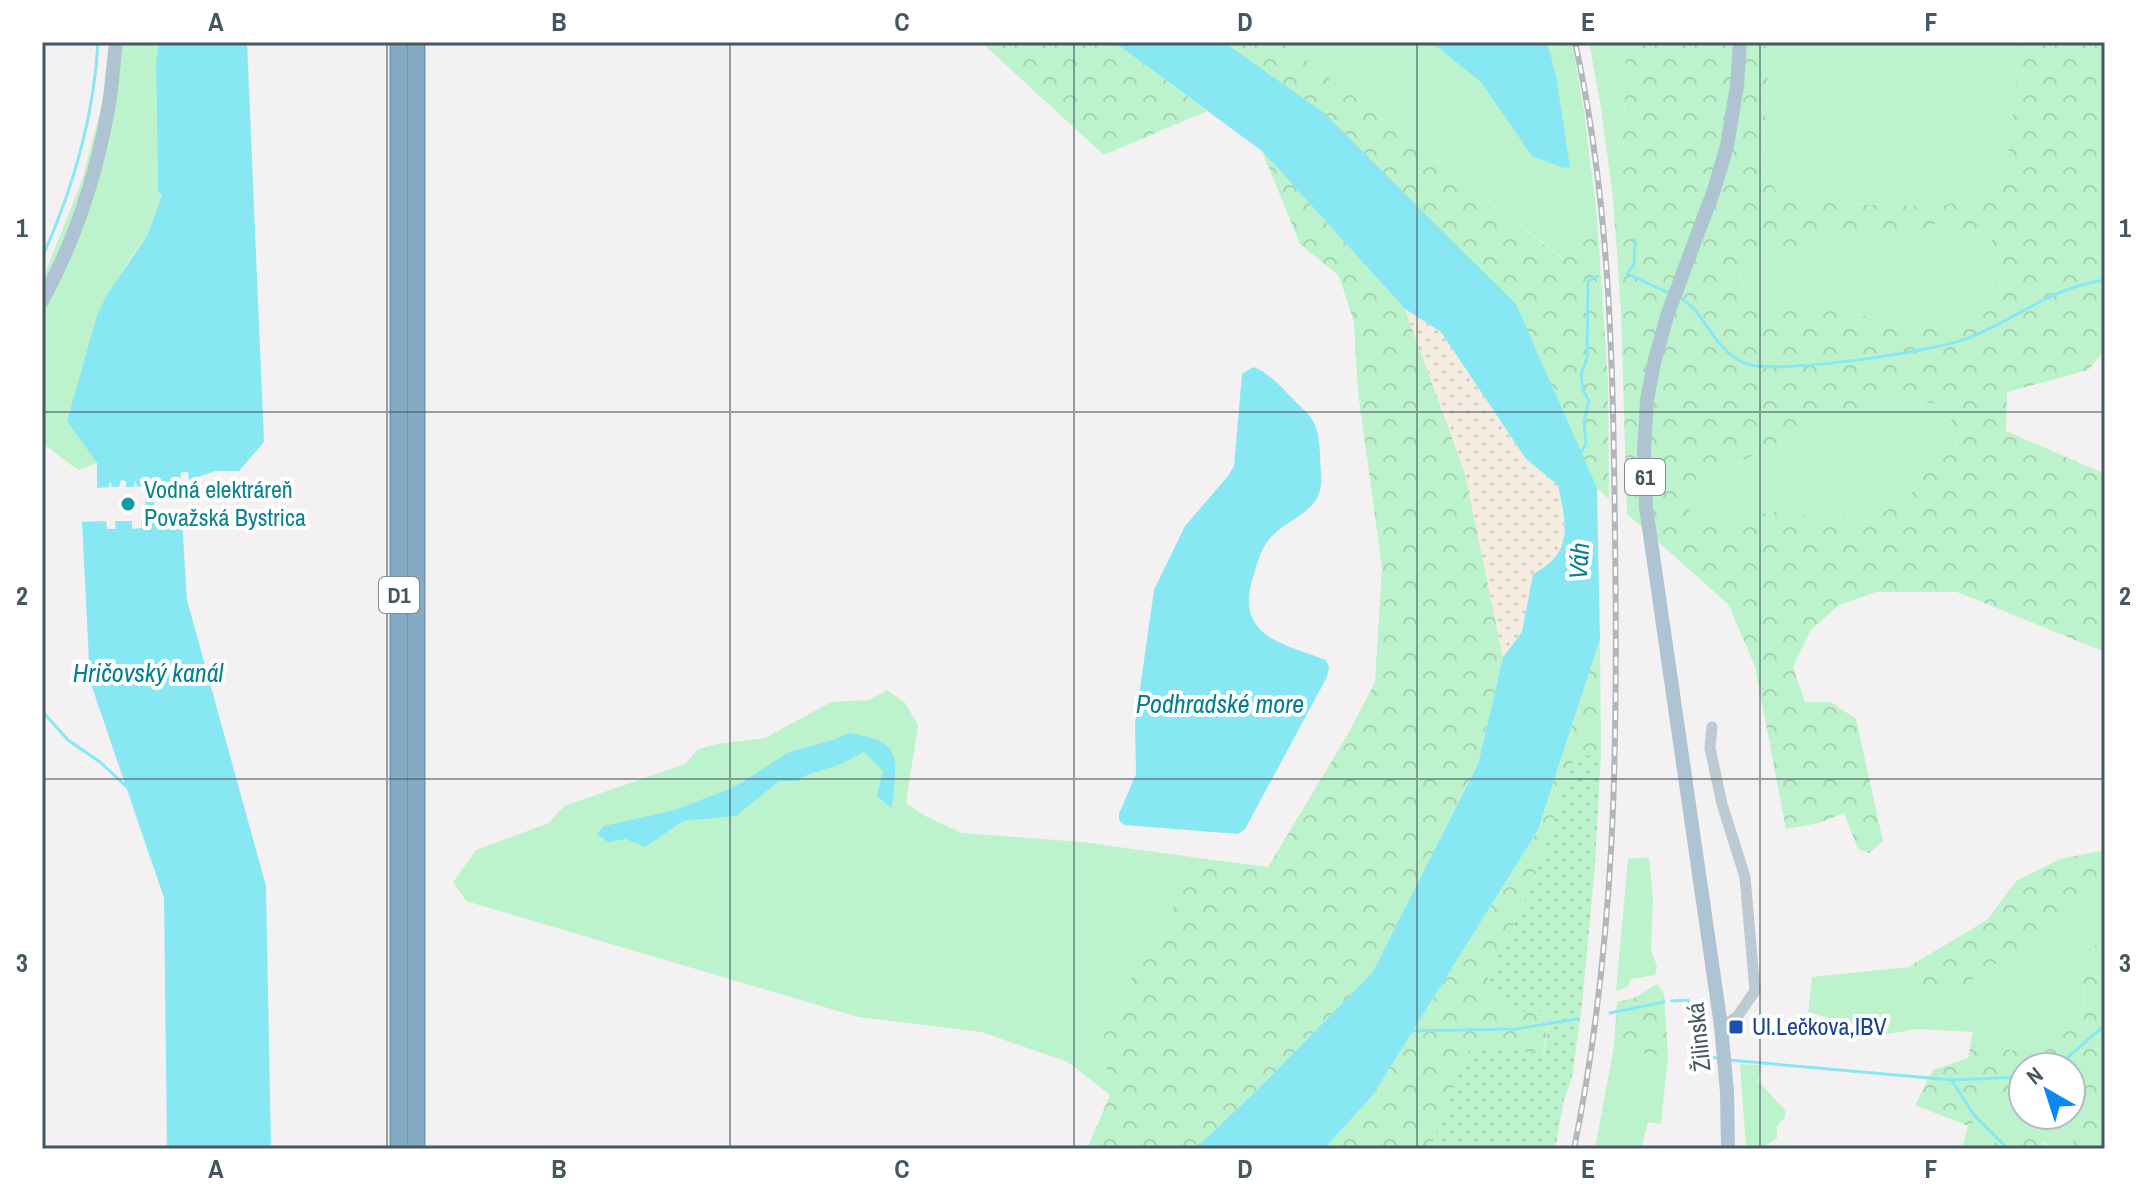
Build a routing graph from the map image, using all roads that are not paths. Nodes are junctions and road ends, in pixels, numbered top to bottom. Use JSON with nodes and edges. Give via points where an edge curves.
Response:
{"nodes":[{"id":1,"x":116,"y":42,"type":"edge"},
{"id":2,"x":399,"y":42,"type":"edge"},
{"id":3,"x":416,"y":42,"type":"edge"},
{"id":4,"x":1740,"y":42,"type":"edge"},
{"id":5,"x":42,"y":301,"type":"edge"},
{"id":6,"x":1712,"y":727,"type":"dead end"},
{"id":7,"x":1721,"y":1026,"type":"junction"},
{"id":8,"x":399,"y":1149,"type":"edge"},
{"id":9,"x":416,"y":1149,"type":"edge"},
{"id":10,"x":1728,"y":1149,"type":"edge"}],
"edges":[{"from":1,"to":5,"type":"main road","via":[[107,115],[88,190]]},
{"from":2,"to":8,"type":"highway","number":"D1"},
{"from":3,"to":9,"type":"highway","number":"D1"},
{"from":4,"to":7,"type":"main road","name":"Žilinská","number":"61","via":[[1727,146],[1667,316],[1647,400],[1644,451],[1646,507]]},
{"from":6,"to":7,"type":"street","via":[[1710,748],[1722,804],[1745,877],[1755,991],[1737,1017]]},
{"from":7,"to":10,"type":"main road","name":"Žilinská","number":"61"}]}
